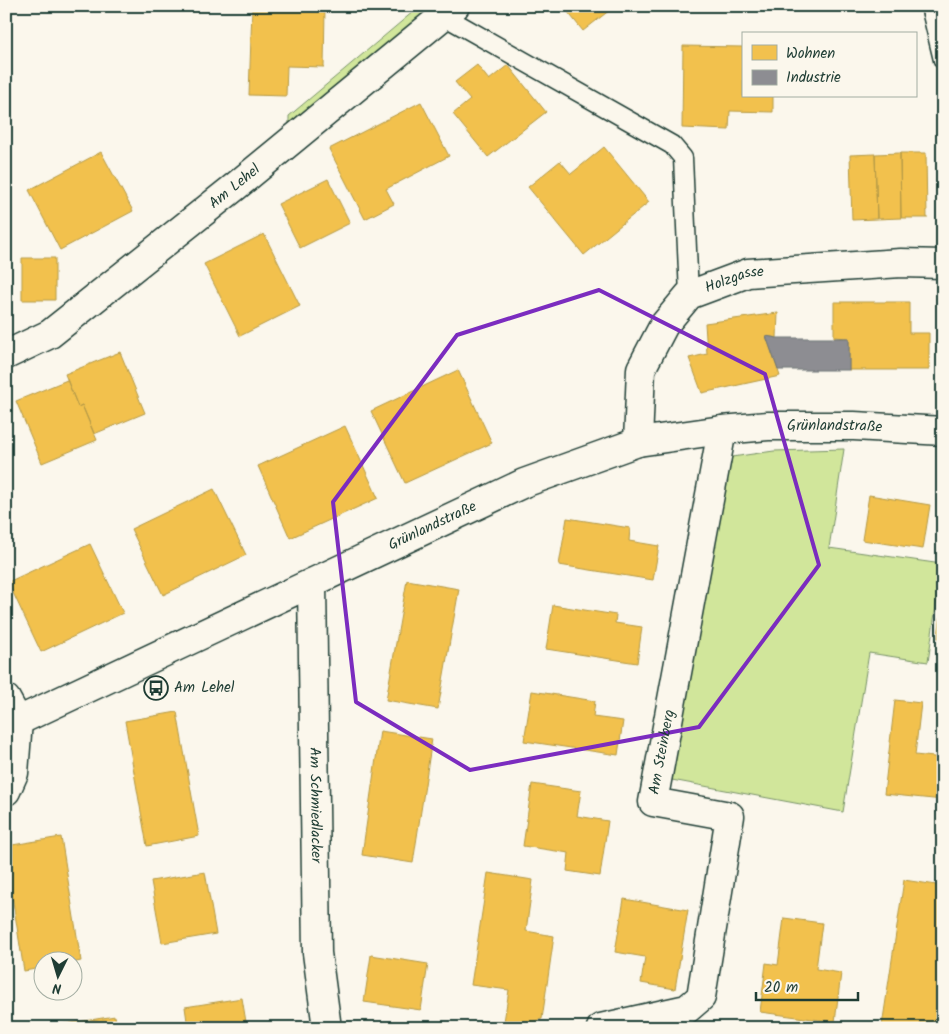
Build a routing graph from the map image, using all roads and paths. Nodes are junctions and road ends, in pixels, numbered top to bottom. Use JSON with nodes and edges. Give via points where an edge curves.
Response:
{"nodes":[{"id":1,"x":930,"y":6,"type":"edge"},
{"id":2,"x":449,"y":11,"type":"edge"},
{"id":3,"x":943,"y":60,"type":"edge"},
{"id":4,"x":943,"y":264,"type":"edge"},
{"id":5,"x":689,"y":295,"type":"junction"},
{"id":6,"x":6,"y":355,"type":"edge"},
{"id":7,"x":722,"y":430,"type":"junction"},
{"id":8,"x":943,"y":431,"type":"edge"},
{"id":9,"x":638,"y":442,"type":"junction"},
{"id":10,"x":312,"y":583,"type":"junction"},
{"id":11,"x":12,"y":710,"type":"edge"},
{"id":12,"x":6,"y":791,"type":"edge"},
{"id":13,"x":6,"y":1012,"type":"edge"},
{"id":14,"x":12,"y":1028,"type":"edge"},
{"id":15,"x":327,"y":1028,"type":"edge"},
{"id":16,"x":600,"y":1028,"type":"edge"}],
"edges":[{"from":1,"to":3,"type":"lane"},
{"from":2,"to":5,"type":"lane","via":[[672,145],[683,158]]},
{"from":2,"to":6,"type":"street","name":"Am Lehel","via":[[50,334]]},
{"from":4,"to":5,"type":"street","name":"Holzgasse","via":[[901,263],[748,273]]},
{"from":5,"to":9,"type":"street","name":"Holzgasse","via":[[664,325],[641,369]]},
{"from":7,"to":8,"type":"street","name":"Grünlandstraße","via":[[768,426],[854,426]]},
{"from":7,"to":9,"type":"street","name":"Grünlandstraße"},
{"from":7,"to":16,"type":"street","name":"Am Steinberg","via":[[653,802],[730,816],[701,997],[687,1009]]},
{"from":9,"to":10,"type":"street","name":"Grünlandstraße","via":[[524,483]]},
{"from":10,"to":11,"type":"street","name":"Grünlandstraße"},
{"from":10,"to":15,"type":"street","name":"Am Schmiedlacker","via":[[317,953]]},
{"from":11,"to":12,"type":"street","name":"Grünlandstraße","via":[[14,773]]},
{"from":13,"to":14,"type":"path"}]}
